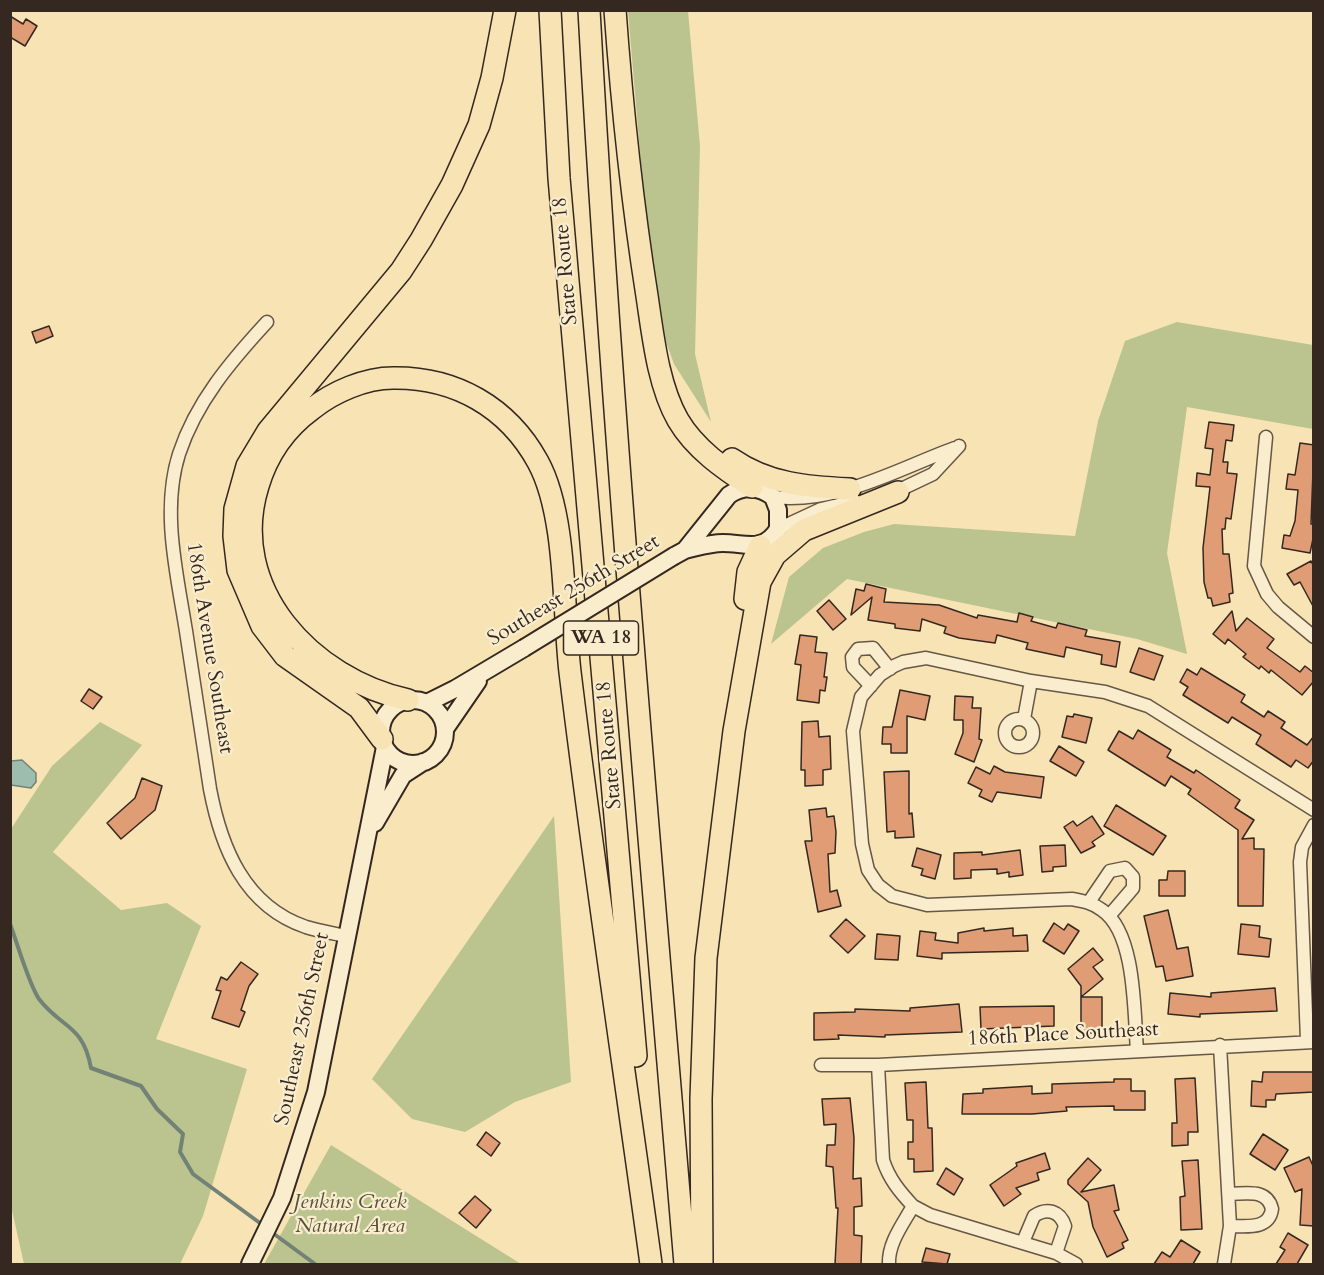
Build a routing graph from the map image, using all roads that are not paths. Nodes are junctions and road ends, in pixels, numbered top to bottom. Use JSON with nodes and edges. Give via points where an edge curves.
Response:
{"nodes":[{"id":1,"x":504,"y":10,"type":"edge"},
{"id":2,"x":550,"y":10,"type":"edge"},
{"id":3,"x":589,"y":10,"type":"edge"},
{"id":4,"x":615,"y":10,"type":"edge"},
{"id":5,"x":267,"y":321,"type":"dead end"},
{"id":6,"x":659,"y":361,"type":"junction"},
{"id":7,"x":1266,"y":437,"type":"dead end"},
{"id":8,"x":752,"y":488,"type":"junction"},
{"id":9,"x":850,"y":489,"type":"junction"},
{"id":10,"x":898,"y":492,"type":"junction"},
{"id":11,"x":773,"y":497,"type":"junction"},
{"id":12,"x":777,"y":529,"type":"junction"},
{"id":13,"x":760,"y":546,"type":"junction"},
{"id":14,"x":680,"y":553,"type":"junction"},
{"id":15,"x":1314,"y":637,"type":"edge"},
{"id":16,"x":487,"y":671,"type":"junction"},
{"id":17,"x":885,"y":672,"type":"junction"},
{"id":18,"x":1030,"y":681,"type":"junction"},
{"id":19,"x":871,"y":686,"type":"junction"},
{"id":20,"x":418,"y":701,"type":"junction"},
{"id":21,"x":1024,"y":719,"type":"dead end"},
{"id":22,"x":445,"y":729,"type":"junction"},
{"id":23,"x":734,"y":731,"type":"junction"},
{"id":24,"x":383,"y":743,"type":"junction"},
{"id":25,"x":423,"y":762,"type":"junction"},
{"id":26,"x":1314,"y":810,"type":"edge"},
{"id":27,"x":1314,"y":825,"type":"edge"},
{"id":28,"x":370,"y":831,"type":"junction"},
{"id":29,"x":1089,"y":902,"type":"junction"},
{"id":30,"x":1106,"y":913,"type":"junction"},
{"id":31,"x":346,"y":936,"type":"junction"},
{"id":32,"x":1310,"y":1041,"type":"edge"},
{"id":33,"x":1220,"y":1045,"type":"junction"},
{"id":34,"x":1137,"y":1051,"type":"junction"},
{"id":35,"x":821,"y":1065,"type":"dead end"},
{"id":36,"x":878,"y":1065,"type":"junction"},
{"id":37,"x":1229,"y":1194,"type":"junction"},
{"id":38,"x":913,"y":1206,"type":"junction"},
{"id":39,"x":1230,"y":1226,"type":"junction"},
{"id":40,"x":1023,"y":1242,"type":"junction"},
{"id":41,"x":1056,"y":1253,"type":"junction"},
{"id":42,"x":250,"y":1264,"type":"edge"},
{"id":43,"x":652,"y":1264,"type":"edge"},
{"id":44,"x":685,"y":1264,"type":"edge"},
{"id":45,"x":702,"y":1264,"type":"edge"},
{"id":46,"x":890,"y":1264,"type":"edge"},
{"id":47,"x":1076,"y":1264,"type":"edge"},
{"id":48,"x":1224,"y":1264,"type":"edge"}],
"edges":[{"from":1,"to":24,"type":"highway","via":[[479,125],[452,185],[401,271],[268,430],[247,466],[235,509],[238,570],[262,626],[285,656],[359,708]]},
{"from":2,"to":43,"type":"highway","name":"State Route 18","number":"WA 18","via":[[559,178]]},
{"from":3,"to":44,"type":"highway","name":"State Route 18","number":"WA 18","via":[[632,621]]},
{"from":4,"to":6,"type":"highway","via":[[636,230]]},
{"from":5,"to":31,"type":"street","name":"186th Avenue Southeast","via":[[215,382],[192,422],[174,480],[172,539],[210,789],[226,848],[241,879],[276,911],[306,927]]},
{"from":6,"to":8,"type":"highway","via":[[679,422],[707,454]]},
{"from":6,"to":9,"type":"highway","via":[[693,420],[735,461],[784,483]]},
{"from":7,"to":15,"type":"street","via":[[1254,566],[1278,607]]},
{"from":8,"to":11,"type":"main road"},
{"from":8,"to":14,"type":"main road","via":[[729,495]]},
{"from":9,"to":10,"type":"street","via":[[959,446],[933,474]]},
{"from":9,"to":11,"type":"street","via":[[808,499]]},
{"from":10,"to":12,"type":"street","via":[[820,509]]},
{"from":10,"to":23,"type":"highway","via":[[807,529],[775,555],[760,582]]},
{"from":11,"to":12,"type":"main road","via":[[778,510]]},
{"from":12,"to":13,"type":"main road"},
{"from":13,"to":14,"type":"main road","via":[[724,543]]},
{"from":13,"to":23,"type":"highway","via":[[748,572],[736,649]]},
{"from":14,"to":16,"type":"main road","name":"Southeast 256th Street","bridge":true},
{"from":16,"to":20,"type":"main road","name":"Southeast 256th Street"},
{"from":16,"to":22,"type":"main road","name":"Southeast 256th Street"},
{"from":17,"to":18,"type":"street","via":[[903,662],[926,658]]},
{"from":17,"to":19,"type":"street"},
{"from":17,"to":19,"type":"street","via":[[873,648],[858,649],[852,657],[853,667]]},
{"from":18,"to":21,"type":"street"},
{"from":18,"to":26,"type":"street","via":[[1105,692],[1148,705]]},
{"from":19,"to":29,"type":"street","via":[[861,697],[853,731],[862,844],[868,870],[878,885],[892,896],[927,905],[1072,899]]},
{"from":20,"to":22,"type":"main road","via":[[439,714]]},
{"from":20,"to":24,"type":"main road","via":[[398,703],[384,718]]},
{"from":20,"to":43,"type":"highway","via":[[361,685],[299,640],[270,602],[258,574],[249,535],[261,474],[285,434],[323,400],[356,385],[391,377],[435,381],[487,403],[523,439],[548,486]]},
{"from":22,"to":25,"type":"main road","via":[[439,750]]},
{"from":23,"to":45,"type":"highway","via":[[706,958],[701,1099]]},
{"from":24,"to":25,"type":"main road","via":[[401,761]]},
{"from":24,"to":28,"type":"main road","name":"Southeast 256th Street"},
{"from":25,"to":28,"type":"main road","name":"Southeast 256th Street","via":[[403,775]]},
{"from":27,"to":32,"type":"street","via":[[1302,847],[1300,862]]},
{"from":28,"to":31,"type":"main road","name":"Southeast 256th Street"},
{"from":29,"to":30,"type":"street"},
{"from":29,"to":30,"type":"street","via":[[1110,871],[1125,868],[1133,877],[1133,888]]},
{"from":30,"to":34,"type":"street","via":[[1128,954]]},
{"from":31,"to":42,"type":"main road","name":"Southeast 256th Street","via":[[304,1135],[282,1198]]},
{"from":32,"to":33,"type":"street","name":"186th Place Southeast"},
{"from":33,"to":34,"type":"street","name":"186th Place Southeast"},
{"from":33,"to":37,"type":"street"},
{"from":34,"to":36,"type":"street","name":"186th Place Southeast"},
{"from":35,"to":36,"type":"street","name":"186th Place Southeast"},
{"from":36,"to":38,"type":"street","via":[[883,1160],[887,1173]]},
{"from":37,"to":39,"type":"street"},
{"from":37,"to":39,"type":"street","via":[[1262,1194],[1272,1209],[1263,1224]]},
{"from":38,"to":40,"type":"street","via":[[930,1215]]},
{"from":38,"to":46,"type":"street","via":[[894,1239]]},
{"from":39,"to":48,"type":"street"},
{"from":40,"to":41,"type":"street"},
{"from":40,"to":41,"type":"street","via":[[1034,1216],[1053,1211],[1065,1226]]},
{"from":41,"to":47,"type":"street"}]}
